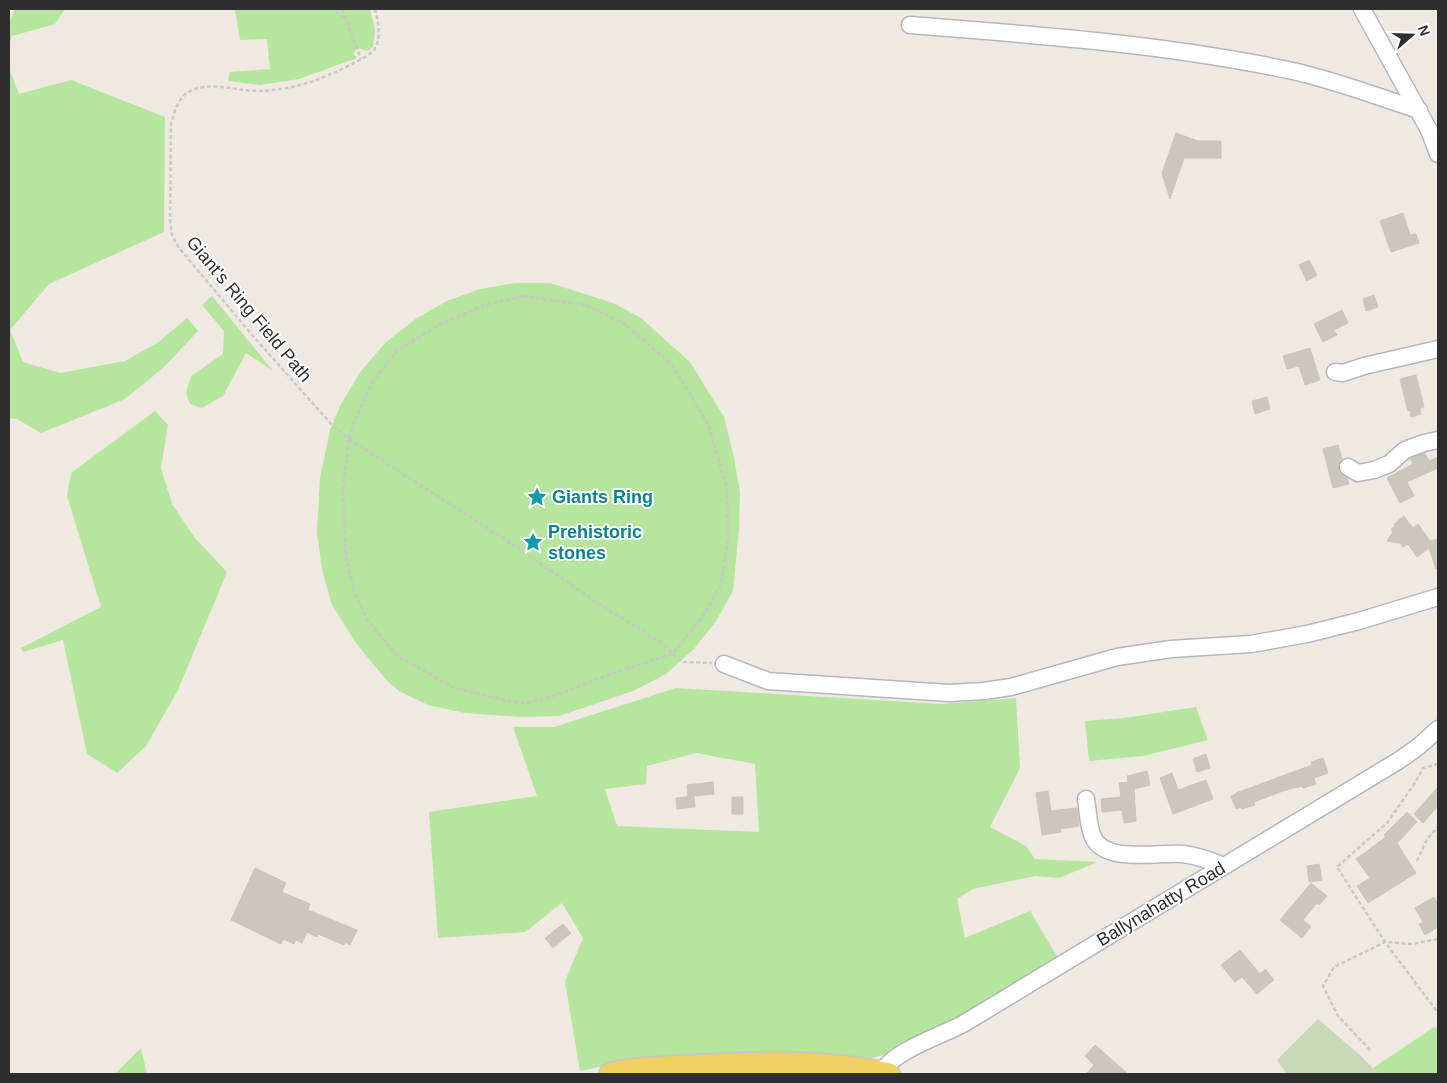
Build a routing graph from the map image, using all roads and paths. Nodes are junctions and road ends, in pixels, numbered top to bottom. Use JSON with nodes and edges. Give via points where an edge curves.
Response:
{"nodes":[{"id":1,"x":330,"y":9,"type":"edge"},
{"id":2,"x":342,"y":9,"type":"edge"},
{"id":3,"x":376,"y":9,"type":"edge"},
{"id":4,"x":1362,"y":9,"type":"edge"},
{"id":5,"x":344,"y":17,"type":"junction"},
{"id":6,"x":910,"y":25,"type":"dead end"},
{"id":7,"x":360,"y":60,"type":"junction"},
{"id":8,"x":1419,"y":110,"type":"junction"},
{"id":9,"x":1438,"y":154,"type":"edge"},
{"id":10,"x":1438,"y":349,"type":"edge"},
{"id":11,"x":1335,"y":372,"type":"dead end"},
{"id":12,"x":348,"y":439,"type":"junction"},
{"id":13,"x":1438,"y":440,"type":"edge"},
{"id":14,"x":1348,"y":467,"type":"dead end"},
{"id":15,"x":1438,"y":596,"type":"edge"},
{"id":16,"x":672,"y":654,"type":"junction"},
{"id":17,"x":724,"y":664,"type":"joint"},
{"id":18,"x":1438,"y":729,"type":"edge"},
{"id":19,"x":1438,"y":764,"type":"edge"},
{"id":20,"x":1086,"y":799,"type":"dead end"},
{"id":21,"x":1438,"y":827,"type":"edge"},
{"id":22,"x":1417,"y":861,"type":"dead end"},
{"id":23,"x":1223,"y":866,"type":"junction"},
{"id":24,"x":1438,"y":939,"type":"edge"},
{"id":25,"x":1384,"y":942,"type":"junction"},
{"id":26,"x":1438,"y":1013,"type":"edge"},
{"id":27,"x":1370,"y":1050,"type":"dead end"},
{"id":28,"x":827,"y":1070,"type":"edge"},
{"id":29,"x":885,"y":1073,"type":"edge"},
{"id":30,"x":610,"y":1074,"type":"edge"}],
"edges":[{"from":1,"to":5,"type":"path"},
{"from":2,"to":5,"type":"path"},
{"from":3,"to":7,"type":"path","name":"Giant's Ring Field Path","via":[[378,42],[374,51]]},
{"from":4,"to":8,"type":"street"},
{"from":5,"to":7,"type":"path"},
{"from":6,"to":8,"type":"street","via":[[1186,52],[1289,70]]},
{"from":7,"to":12,"type":"path","name":"Giant's Ring Field Path","via":[[302,86],[258,91],[209,86],[192,90],[180,101],[171,124],[170,221],[178,248],[332,425]]},
{"from":8,"to":9,"type":"street"},
{"from":10,"to":11,"type":"street","via":[[1343,373]]},
{"from":12,"to":16,"type":"path","name":"Giant's Ring Field Path","via":[[665,645]]},
{"from":12,"to":16,"type":"path","via":[[343,490],[346,557],[354,591],[367,619],[396,654],[455,688],[526,703]]},
{"from":12,"to":16,"type":"path","via":[[373,381],[398,350],[438,325],[485,305],[523,296],[585,305],[622,322],[673,366],[708,424],[727,488],[728,538],[722,586],[704,615]]},
{"from":13,"to":14,"type":"street","via":[[1405,450],[1390,464],[1374,470],[1358,473]]},
{"from":15,"to":17,"type":"street","via":[[1307,634],[1251,644],[1171,649],[1118,657],[1011,688],[984,691],[949,693],[768,681]]},
{"from":16,"to":17,"type":"path","via":[[684,662]]},
{"from":18,"to":23,"type":"street","name":"Ballynahatty Road","via":[[1398,761]]},
{"from":19,"to":25,"type":"path","via":[[1423,768],[1387,823],[1337,868]]},
{"from":20,"to":23,"type":"street","via":[[1093,837],[1105,850],[1122,854],[1182,854],[1205,858]]},
{"from":21,"to":22,"type":"path","via":[[1427,840]]},
{"from":23,"to":29,"type":"street","name":"Ballynahatty Road","via":[[962,1024],[904,1052],[891,1060]]},
{"from":24,"to":25,"type":"path","via":[[1412,944]]},
{"from":25,"to":26,"type":"path"},
{"from":25,"to":27,"type":"path","via":[[1334,967],[1323,986],[1338,1016]]},
{"from":28,"to":29,"type":"main road","via":[[842,1066]]},
{"from":28,"to":30,"type":"main road","via":[[764,1064],[646,1068]]}]}
